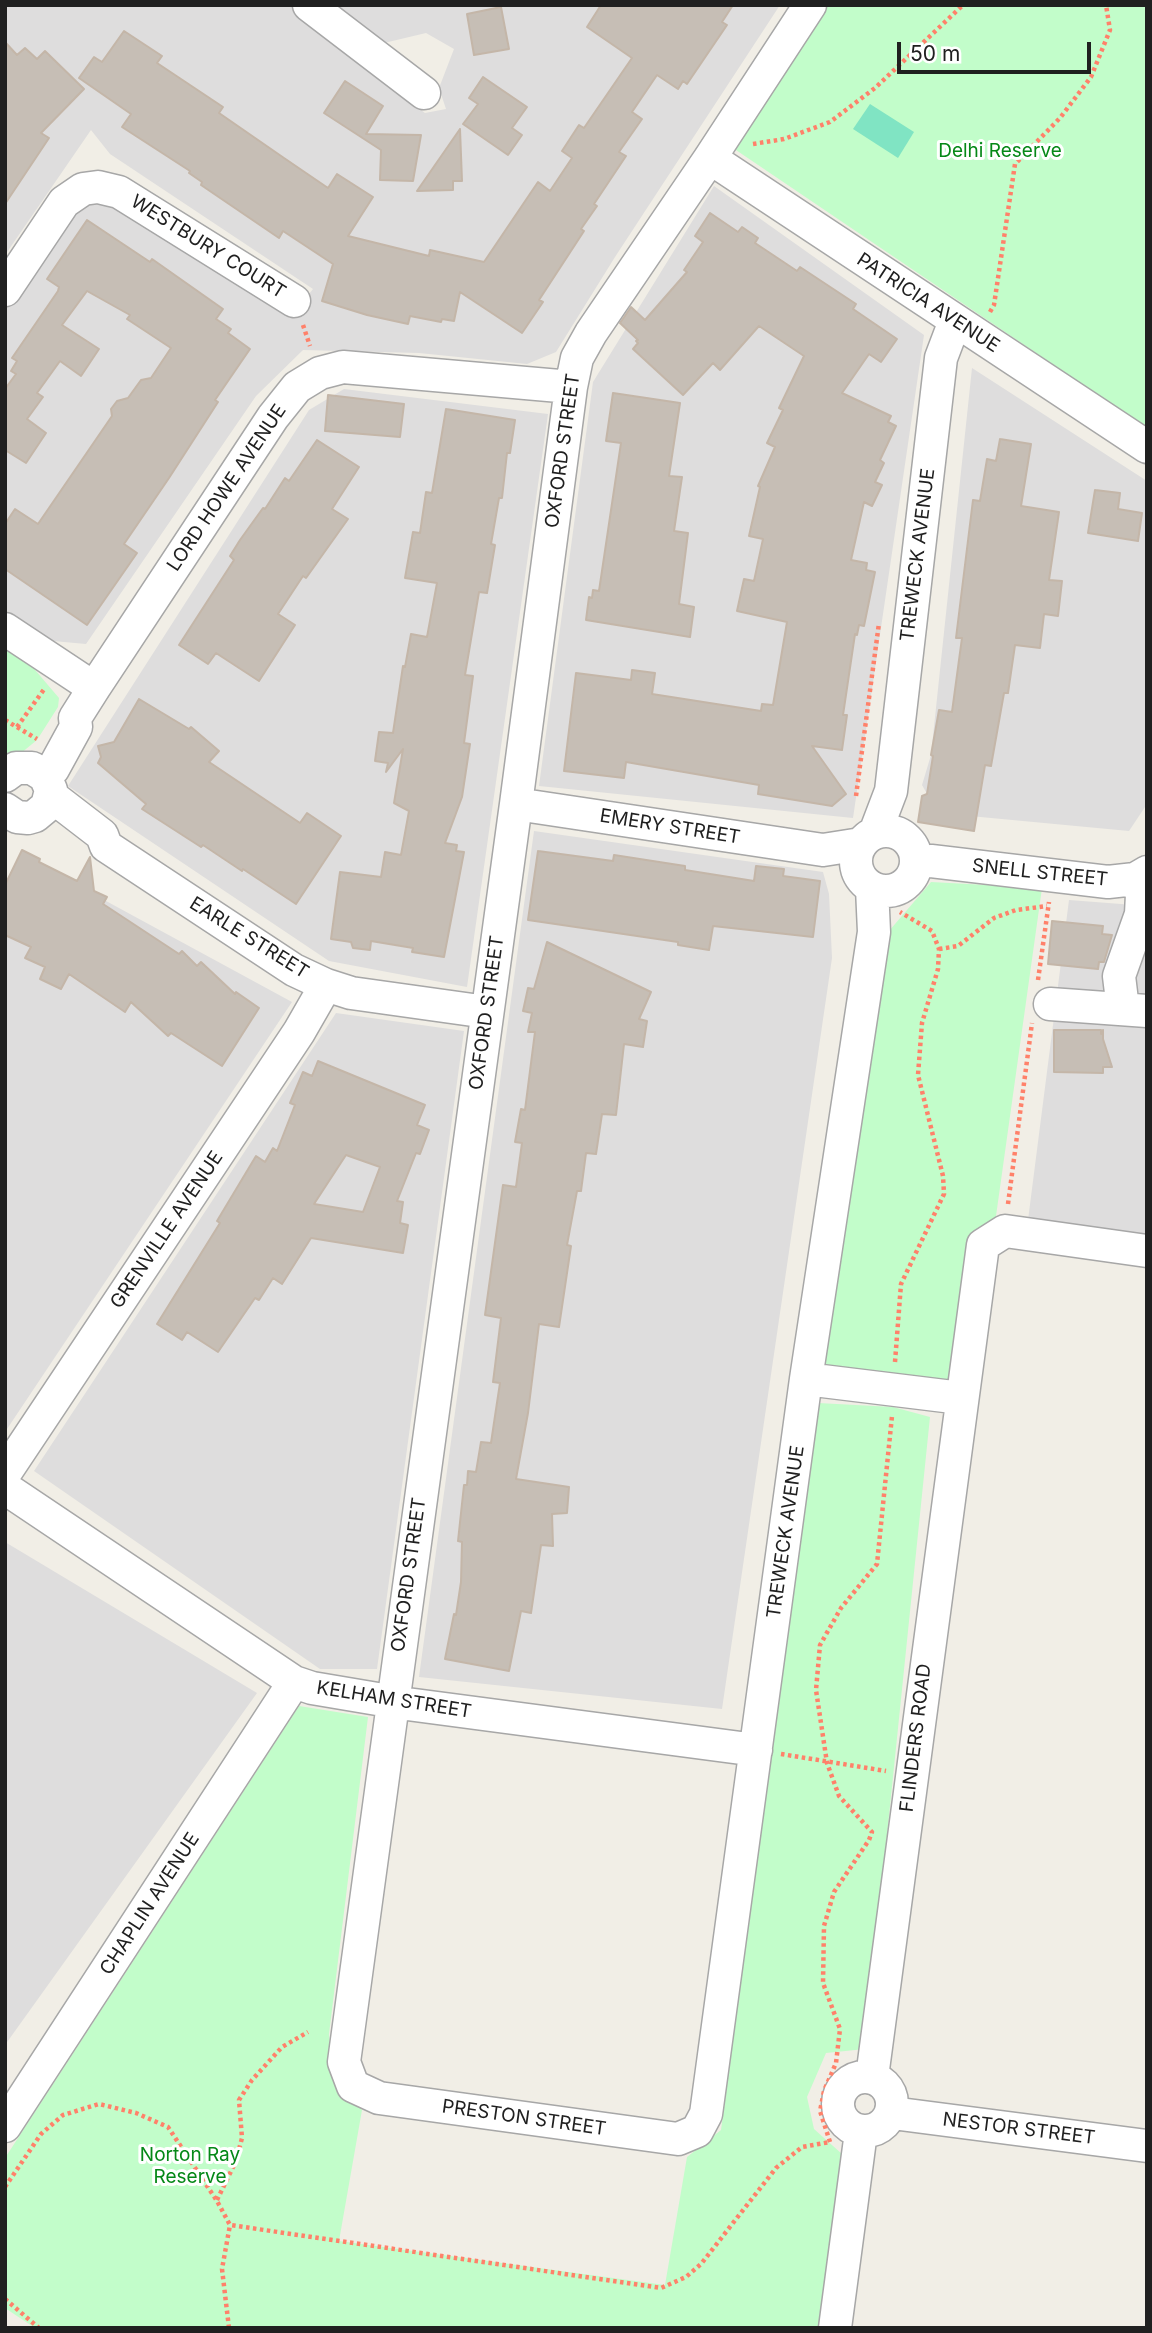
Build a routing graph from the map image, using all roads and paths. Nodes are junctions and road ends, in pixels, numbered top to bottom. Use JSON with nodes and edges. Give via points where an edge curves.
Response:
{"nodes":[{"id":1,"x":309,"y":5,"type":"edge"},
{"id":2,"x":810,"y":5,"type":"edge"},
{"id":3,"x":963,"y":5,"type":"edge"},
{"id":4,"x":1105,"y":5,"type":"edge"},
{"id":5,"x":424,"y":93,"type":"dead end"},
{"id":6,"x":721,"y":166,"type":"junction"},
{"id":7,"x":5,"y":290,"type":"edge"},
{"id":8,"x":294,"y":301,"type":"joint"},
{"id":9,"x":986,"y":319,"type":"dead end"},
{"id":10,"x":954,"y":321,"type":"junction"},
{"id":11,"x":320,"y":373,"type":"junction"},
{"id":12,"x":571,"y":387,"type":"junction"},
{"id":13,"x":1147,"y":447,"type":"edge"},
{"id":14,"x":5,"y":629,"type":"edge"},
{"id":15,"x":61,"y":666,"type":"junction"},
{"id":16,"x":94,"y":688,"type":"junction"},
{"id":17,"x":5,"y":720,"type":"edge"},
{"id":18,"x":17,"y":727,"type":"junction"},
{"id":19,"x":27,"y":793,"type":"edge"},
{"id":20,"x":516,"y":804,"type":"junction"},
{"id":21,"x":931,"y":861,"type":"dead end"},
{"id":22,"x":878,"y":875,"type":"junction"},
{"id":23,"x":1141,"y":875,"type":"edge"},
{"id":24,"x":1050,"y":899,"type":"dead end"},
{"id":25,"x":1047,"y":906,"type":"junction"},
{"id":26,"x":939,"y":949,"type":"junction"},
{"id":27,"x":326,"y":985,"type":"junction"},
{"id":28,"x":1040,"y":1002,"type":"junction"},
{"id":29,"x":1135,"y":1010,"type":"edge"},
{"id":30,"x":487,"y":1012,"type":"junction"},
{"id":31,"x":1008,"y":1204,"type":"dead end"},
{"id":32,"x":1147,"y":1251,"type":"edge"},
{"id":33,"x":806,"y":1379,"type":"junction"},
{"id":34,"x":894,"y":1391,"type":"junction"},
{"id":35,"x":961,"y":1398,"type":"junction"},
{"id":36,"x":5,"y":1473,"type":"edge"},
{"id":37,"x":5,"y":1488,"type":"edge"},
{"id":38,"x":294,"y":1682,"type":"junction"},
{"id":39,"x":392,"y":1701,"type":"junction"},
{"id":40,"x":756,"y":1750,"type":"junction"},
{"id":41,"x":827,"y":1763,"type":"junction"},
{"id":42,"x":911,"y":1774,"type":"junction"},
{"id":43,"x":308,"y":2032,"type":"dead end"},
{"id":44,"x":872,"y":2077,"type":"junction"},
{"id":45,"x":353,"y":2086,"type":"joint"},
{"id":46,"x":891,"y":2113,"type":"junction"},
{"id":47,"x":5,"y":2126,"type":"edge"},
{"id":48,"x":697,"y":2131,"type":"joint"},
{"id":49,"x":861,"y":2132,"type":"junction"},
{"id":50,"x":830,"y":2142,"type":"junction"},
{"id":51,"x":1147,"y":2146,"type":"edge"},
{"id":52,"x":831,"y":2150,"type":"dead end"},
{"id":53,"x":5,"y":2186,"type":"edge"},
{"id":54,"x":217,"y":2200,"type":"junction"},
{"id":55,"x":229,"y":2225,"type":"junction"},
{"id":56,"x":5,"y":2299,"type":"edge"},
{"id":57,"x":39,"y":2328,"type":"edge"},
{"id":58,"x":229,"y":2328,"type":"edge"},
{"id":59,"x":835,"y":2328,"type":"edge"}],
"edges":[{"from":1,"to":5,"type":"street"},
{"from":2,"to":6,"type":"street","name":"OXFORD STREET"},
{"from":3,"to":6,"type":"path","via":[[876,88],[830,122],[784,139],[749,144]]},
{"from":4,"to":9,"type":"path","via":[[1110,30],[1091,77],[1060,118],[1015,164],[994,305]]},
{"from":6,"to":10,"type":"street","name":"PATRICIA AVENUE"},
{"from":6,"to":12,"type":"street","name":"OXFORD STREET","via":[[591,333],[577,358]]},
{"from":7,"to":8,"type":"street","name":"WESTBURY COURT","via":[[64,202],[98,187],[119,192]]},
{"from":8,"to":11,"type":"path"},
{"from":10,"to":13,"type":"street","name":"PATRICIA AVENUE"},
{"from":10,"to":22,"type":"street","name":"TREWECK AVENUE","via":[[941,358]]},
{"from":11,"to":12,"type":"street","name":"LORD HOWE AVENUE","via":[[354,368]]},
{"from":11,"to":16,"type":"street","name":"LORD HOWE AVENUE","via":[[297,387],[273,417]]},
{"from":12,"to":20,"type":"street","name":"OXFORD STREET"},
{"from":14,"to":15,"type":"street"},
{"from":15,"to":16,"type":"street"},
{"from":15,"to":18,"type":"path"},
{"from":16,"to":19,"type":"street","name":"LORD HOWE AVENUE","via":[[75,718],[66,720]]},
{"from":17,"to":18,"type":"path"},
{"from":18,"to":19,"type":"path"},
{"from":19,"to":27,"type":"street","name":"EARLE STREET","via":[[102,835],[106,846],[294,971]]},
{"from":20,"to":22,"type":"street","name":"EMERY STREET","via":[[823,850]]},
{"from":20,"to":30,"type":"street","name":"OXFORD STREET"},
{"from":21,"to":23,"type":"street","name":"SNELL STREET","via":[[1108,882]]},
{"from":22,"to":26,"type":"path","via":[[901,912],[932,931]]},
{"from":22,"to":33,"type":"street","name":"TREWECK AVENUE"},
{"from":23,"to":29,"type":"street","via":[[1140,914],[1119,976]]},
{"from":24,"to":25,"type":"path"},
{"from":25,"to":26,"type":"path","via":[[994,918],[958,946]]},
{"from":25,"to":28,"type":"path"},
{"from":26,"to":34,"type":"path","via":[[938,969],[922,1023],[918,1075],[944,1194],[901,1284]]},
{"from":27,"to":30,"type":"street","name":"EARLE STREET","via":[[351,993]]},
{"from":27,"to":36,"type":"street","name":"GRENVILLE AVENUE"},
{"from":28,"to":29,"type":"street"},
{"from":28,"to":31,"type":"path"},
{"from":30,"to":39,"type":"street","name":"OXFORD STREET"},
{"from":32,"to":35,"type":"street","name":"FLINDERS ROAD","via":[[1006,1231],[983,1245]]},
{"from":33,"to":34,"type":"street"},
{"from":33,"to":40,"type":"street","name":"TREWECK AVENUE"},
{"from":34,"to":35,"type":"street"},
{"from":34,"to":41,"type":"path","via":[[877,1564],[841,1608],[820,1644],[816,1690]]},
{"from":35,"to":42,"type":"street","name":"FLINDERS ROAD"},
{"from":37,"to":38,"type":"street","name":"KELHAM STREET"},
{"from":38,"to":39,"type":"street","name":"KELHAM STREET"},
{"from":38,"to":47,"type":"street","name":"CHAPLIN AVENUE"},
{"from":39,"to":40,"type":"street","name":"KELHAM STREET"},
{"from":39,"to":45,"type":"street","name":"OXFORD STREET","via":[[344,2062]]},
{"from":40,"to":41,"type":"path"},
{"from":40,"to":48,"type":"street","name":"TREWECK AVENUE","via":[[706,2114]]},
{"from":41,"to":42,"type":"path"},
{"from":41,"to":50,"type":"path","via":[[839,1796],[872,1832],[834,1892],[824,1926],[823,1983],[840,2029],[836,2063],[820,2111]]},
{"from":42,"to":44,"type":"street","name":"FLINDERS ROAD"},
{"from":43,"to":54,"type":"path","via":[[282,2047],[239,2100],[242,2137]]},
{"from":44,"to":46,"type":"street","via":[[884,2083],[892,2097]]},
{"from":44,"to":49,"type":"street","via":[[859,2077],[839,2094],[843,2121]]},
{"from":45,"to":48,"type":"street","name":"PRESTON STREET","via":[[380,2098],[678,2139]]},
{"from":46,"to":49,"type":"street","via":[[881,2127]]},
{"from":46,"to":51,"type":"street","name":"NESTOR STREET"},
{"from":49,"to":59,"type":"street"},
{"from":50,"to":52,"type":"path"},
{"from":50,"to":55,"type":"path","via":[[802,2147],[776,2168],[701,2264],[661,2288]]},
{"from":53,"to":54,"type":"path","via":[[41,2134],[63,2115],[99,2104],[168,2127]]},
{"from":54,"to":55,"type":"path"},
{"from":55,"to":58,"type":"path","via":[[222,2269]]},
{"from":56,"to":57,"type":"path"}]}
